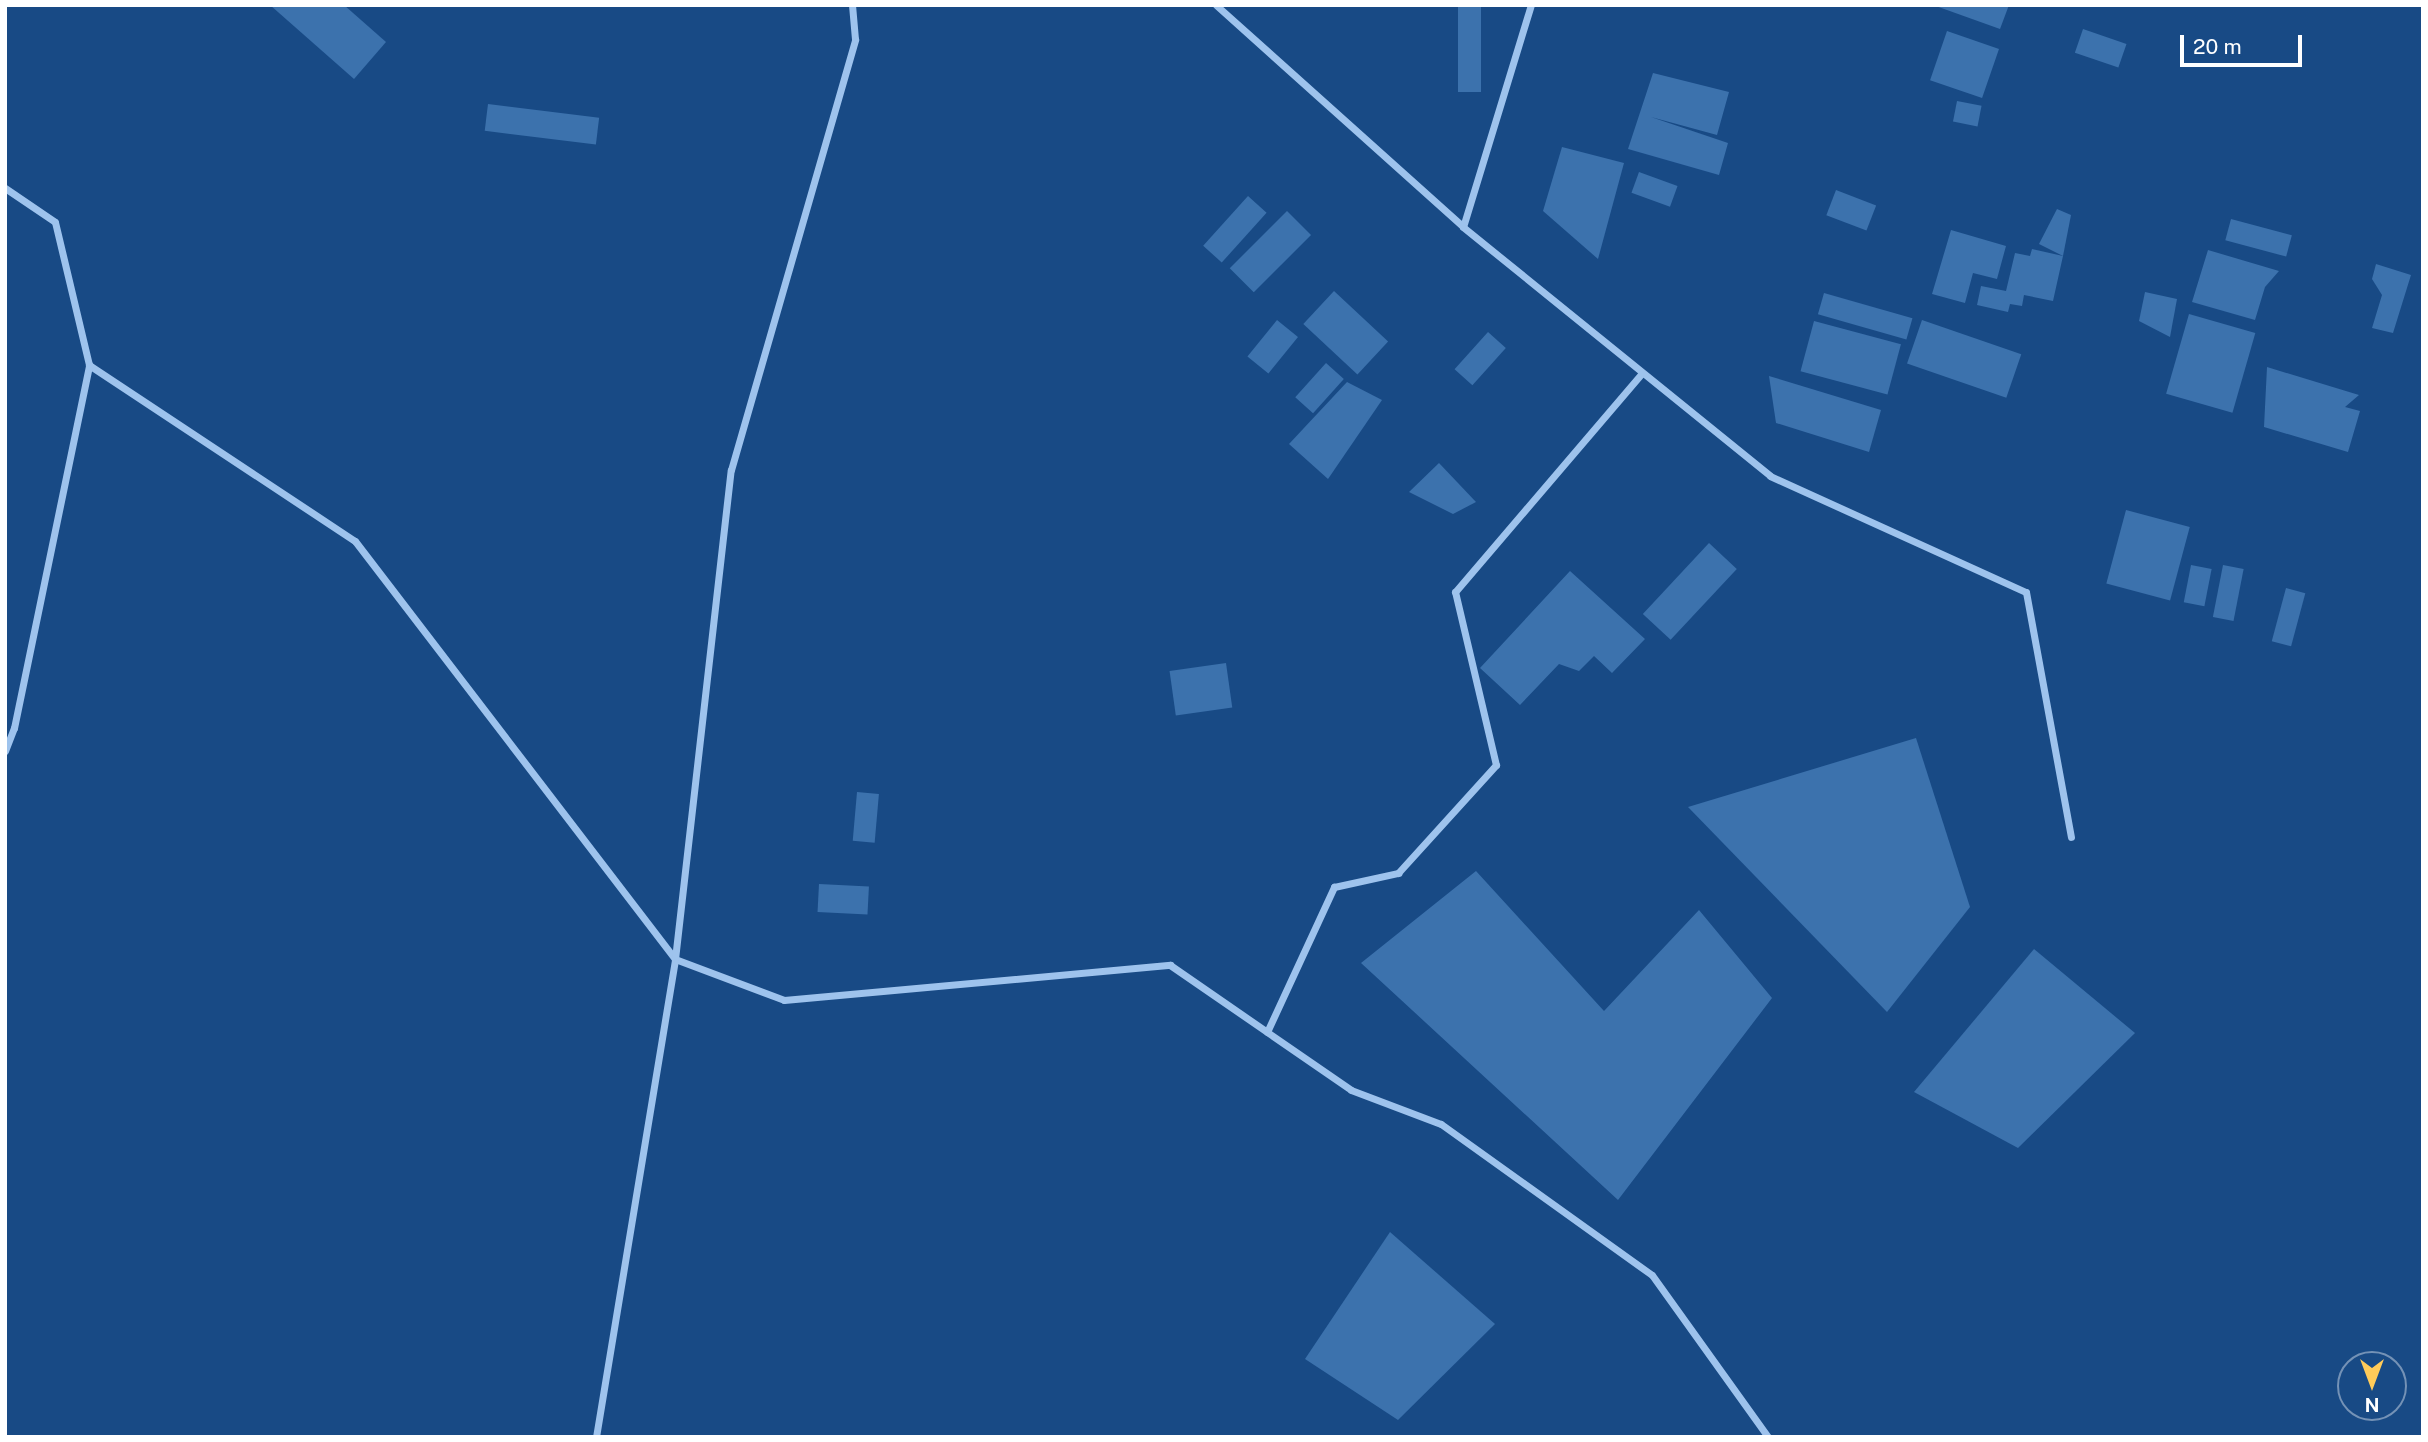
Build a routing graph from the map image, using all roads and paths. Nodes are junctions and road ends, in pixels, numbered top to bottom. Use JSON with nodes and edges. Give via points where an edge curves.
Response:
{"nodes":[{"id":1,"x":852,"y":5,"type":"edge"},
{"id":2,"x":1216,"y":5,"type":"edge"},
{"id":3,"x":1531,"y":5,"type":"edge"},
{"id":4,"x":5,"y":188,"type":"edge"},
{"id":5,"x":1463,"y":228,"type":"junction"},
{"id":6,"x":89,"y":365,"type":"junction"},
{"id":7,"x":1642,"y":373,"type":"junction"},
{"id":8,"x":5,"y":751,"type":"edge"},
{"id":9,"x":2071,"y":837,"type":"dead end"},
{"id":10,"x":675,"y":959,"type":"junction"},
{"id":11,"x":1267,"y":1032,"type":"junction"},
{"id":12,"x":596,"y":1437,"type":"edge"},
{"id":13,"x":1769,"y":1437,"type":"edge"}],
"edges":[{"from":1,"to":10,"type":"street","via":[[855,39],[731,470]]},
{"from":2,"to":5,"type":"street"},
{"from":3,"to":5,"type":"street"},
{"from":4,"to":6,"type":"street","via":[[55,222]]},
{"from":5,"to":7,"type":"street"},
{"from":6,"to":8,"type":"street","via":[[14,728]]},
{"from":6,"to":10,"type":"street","via":[[355,541]]},
{"from":7,"to":9,"type":"street","via":[[1770,476],[2026,592]]},
{"from":7,"to":11,"type":"street","via":[[1455,592],[1496,765],[1398,873],[1334,887]]},
{"from":10,"to":11,"type":"street","via":[[785,1000],[1170,965]]},
{"from":10,"to":12,"type":"street"},
{"from":11,"to":13,"type":"street","via":[[1351,1090],[1441,1124],[1652,1275]]}]}
